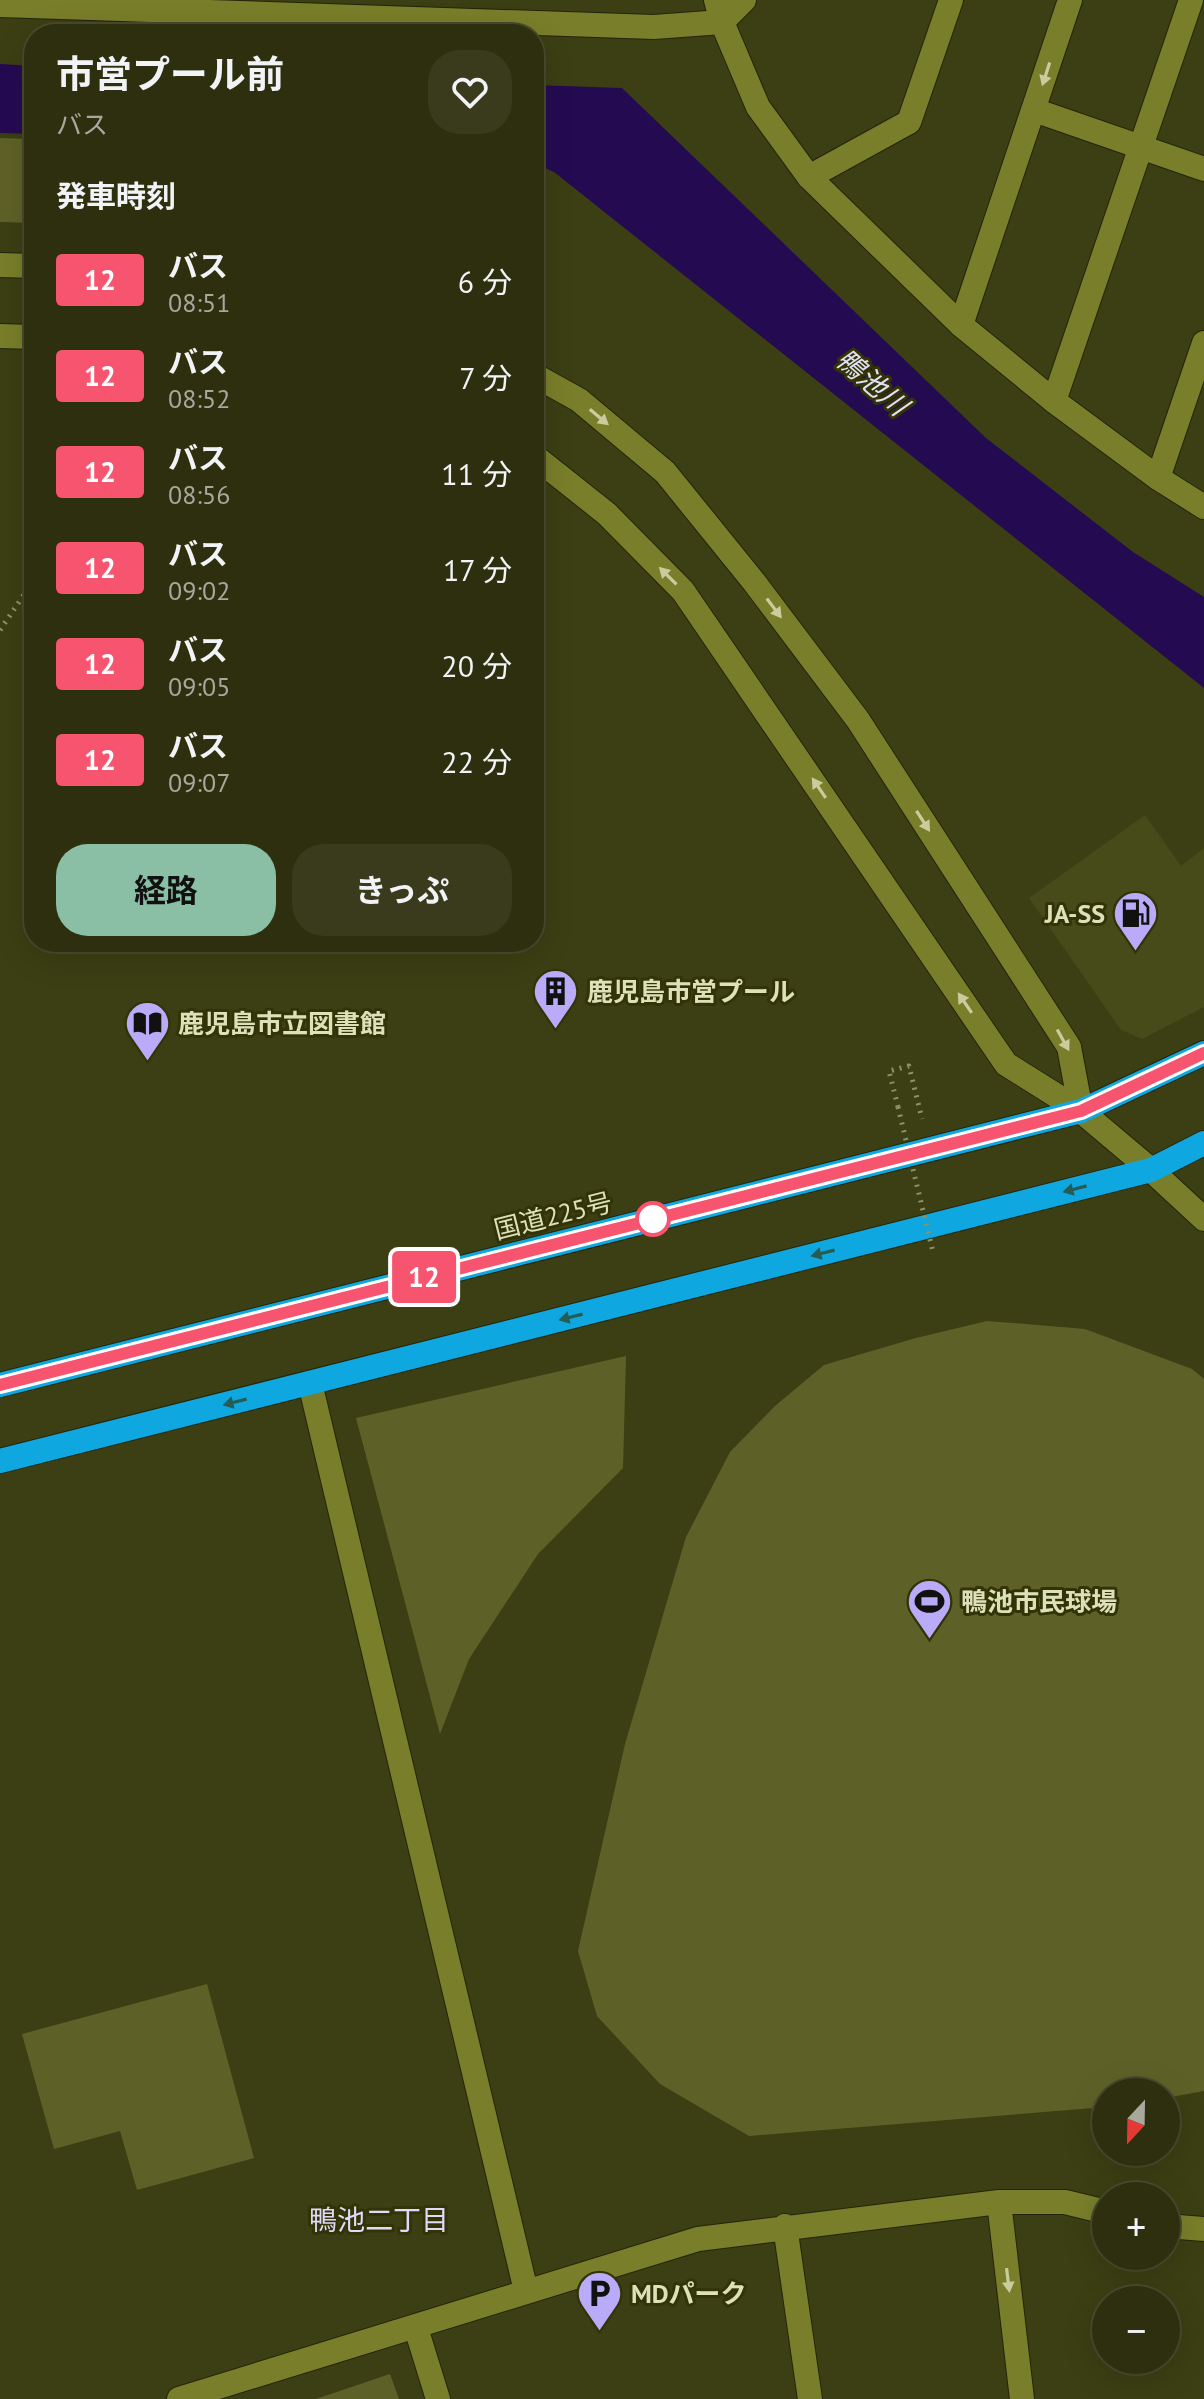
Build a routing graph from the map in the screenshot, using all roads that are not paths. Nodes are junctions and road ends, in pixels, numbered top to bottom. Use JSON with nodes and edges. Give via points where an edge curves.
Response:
{"nodes":[{"id":1,"x":744,"y":0,"type":"edge"},
{"id":2,"x":951,"y":0,"type":"edge"},
{"id":3,"x":1070,"y":0,"type":"edge"},
{"id":4,"x":1191,"y":0,"type":"edge"},
{"id":5,"x":0,"y":5,"type":"edge"},
{"id":6,"x":719,"y":11,"type":"edge"},
{"id":7,"x":1034,"y":110,"type":"junction"},
{"id":8,"x":1141,"y":147,"type":"junction"},
{"id":9,"x":1204,"y":169,"type":"edge"},
{"id":10,"x":809,"y":177,"type":"junction"},
{"id":11,"x":0,"y":265,"type":"edge"},
{"id":12,"x":24,"y":266,"type":"edge"},
{"id":13,"x":961,"y":325,"type":"junction"},
{"id":14,"x":0,"y":336,"type":"edge"},
{"id":15,"x":24,"y":337,"type":"edge"},
{"id":16,"x":1204,"y":343,"type":"edge"},
{"id":17,"x":544,"y":381,"type":"edge"},
{"id":18,"x":1054,"y":401,"type":"junction"},
{"id":19,"x":544,"y":464,"type":"edge"},
{"id":20,"x":1158,"y":478,"type":"junction"},
{"id":21,"x":1204,"y":507,"type":"edge"},
{"id":22,"x":1204,"y":1053,"type":"edge"},
{"id":23,"x":1081,"y":1111,"type":"junction"},
{"id":24,"x":1204,"y":1143,"type":"edge"},
{"id":25,"x":1151,"y":1170,"type":"junction"},
{"id":26,"x":1204,"y":1219,"type":"edge"},
{"id":27,"x":310,"y":1383,"type":"junction"},
{"id":28,"x":0,"y":1385,"type":"edge"},
{"id":29,"x":0,"y":1461,"type":"edge"},
{"id":30,"x":999,"y":2202,"type":"junction"},
{"id":31,"x":1092,"y":2209,"type":"edge"},
{"id":32,"x":785,"y":2226,"type":"junction"},
{"id":33,"x":1180,"y":2227,"type":"edge"},
{"id":34,"x":1204,"y":2229,"type":"edge"},
{"id":35,"x":526,"y":2291,"type":"junction"},
{"id":36,"x":416,"y":2328,"type":"junction"},
{"id":37,"x":179,"y":2399,"type":"edge"},
{"id":38,"x":438,"y":2399,"type":"edge"},
{"id":39,"x":810,"y":2399,"type":"edge"},
{"id":40,"x":1022,"y":2399,"type":"edge"}],
"edges":[{"from":1,"to":6,"type":"street"},
{"from":2,"to":10,"type":"street","via":[[909,122]]},
{"from":3,"to":7,"type":"street","one_way":true},
{"from":4,"to":8,"type":"street"},
{"from":5,"to":6,"type":"street","via":[[654,27]]},
{"from":6,"to":10,"type":"street","via":[[758,107]]},
{"from":7,"to":8,"type":"street"},
{"from":7,"to":13,"type":"street"},
{"from":8,"to":9,"type":"street"},
{"from":8,"to":18,"type":"street"},
{"from":10,"to":13,"type":"street"},
{"from":11,"to":12,"type":"street"},
{"from":13,"to":18,"type":"street"},
{"from":14,"to":15,"type":"street"},
{"from":16,"to":20,"type":"street"},
{"from":17,"to":23,"type":"street","one_way":true,"via":[[579,400],[665,472],[858,720],[1069,1047]]},
{"from":18,"to":20,"type":"street"},
{"from":23,"to":19,"type":"street","one_way":true,"via":[[1006,1064],[683,591],[607,514]]},
{"from":20,"to":21,"type":"street"},
{"from":22,"to":23,"type":"highway","name":"国道225号"},
{"from":23,"to":25,"type":"street"},
{"from":23,"to":28,"type":"highway","name":"国道225号"},
{"from":24,"to":25,"type":"highway"},
{"from":25,"to":26,"type":"street"},
{"from":25,"to":27,"type":"highway","one_way":true},
{"from":27,"to":29,"type":"highway","one_way":true},
{"from":27,"to":35,"type":"street"},
{"from":30,"to":31,"type":"street","via":[[1065,2202]]},
{"from":30,"to":32,"type":"street"},
{"from":30,"to":40,"type":"street","one_way":true},
{"from":32,"to":35,"type":"street","via":[[698,2239]]},
{"from":32,"to":39,"type":"street"},
{"from":33,"to":34,"type":"street"},
{"from":35,"to":36,"type":"street"},
{"from":36,"to":37,"type":"street"},
{"from":36,"to":38,"type":"street"}]}
